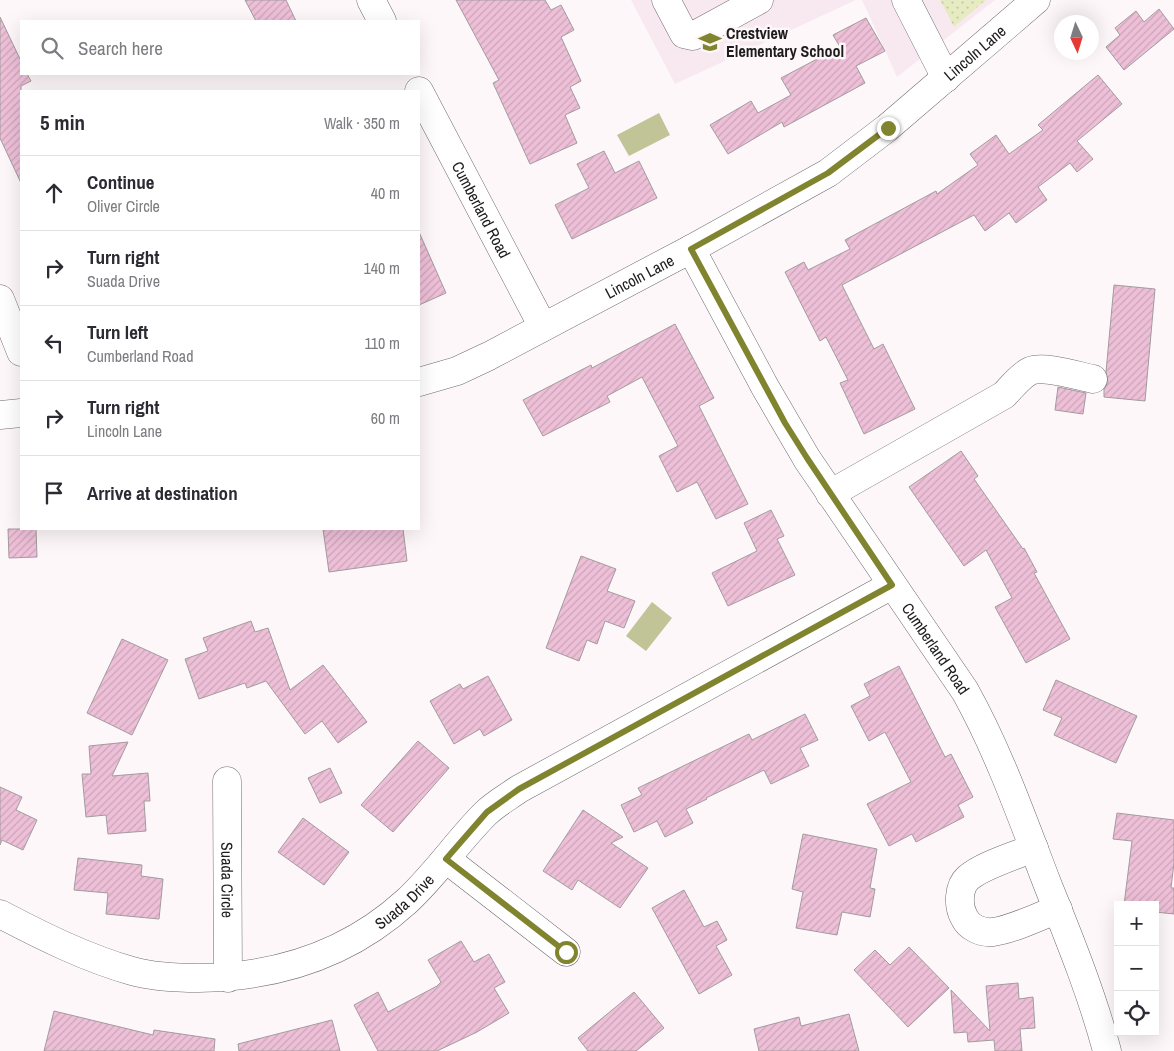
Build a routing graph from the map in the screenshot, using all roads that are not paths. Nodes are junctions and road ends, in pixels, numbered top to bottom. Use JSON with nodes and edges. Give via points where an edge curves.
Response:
{"nodes":[{"id":1,"x":371,"y":0,"type":"edge"},
{"id":2,"x":666,"y":0,"type":"edge"},
{"id":3,"x":759,"y":0,"type":"edge"},
{"id":4,"x":906,"y":0,"type":"edge"},
{"id":5,"x":1036,"y":0,"type":"edge"},
{"id":6,"x":381,"y":20,"type":"edge"},
{"id":7,"x":411,"y":75,"type":"edge"},
{"id":8,"x":946,"y":78,"type":"junction"},
{"id":9,"x":418,"y":90,"type":"edge"},
{"id":10,"x":420,"y":93,"type":"edge"},
{"id":11,"x":691,"y":249,"type":"junction"},
{"id":12,"x":0,"y":299,"type":"edge"},
{"id":13,"x":543,"y":327,"type":"junction"},
{"id":14,"x":20,"y":349,"type":"edge"},
{"id":15,"x":1093,"y":379,"type":"dead end"},
{"id":16,"x":420,"y":382,"type":"edge"},
{"id":17,"x":20,"y":413,"type":"edge"},
{"id":18,"x":0,"y":415,"type":"edge"},
{"id":19,"x":830,"y":494,"type":"junction"},
{"id":20,"x":892,"y":585,"type":"junction"},
{"id":21,"x":227,"y":781,"type":"dead end"},
{"id":22,"x":1034,"y":848,"type":"junction"},
{"id":23,"x":446,"y":859,"type":"junction"},
{"id":24,"x":1058,"y":909,"type":"junction"},
{"id":25,"x":0,"y":914,"type":"edge"},
{"id":26,"x":566,"y":952,"type":"dead end"},
{"id":27,"x":228,"y":978,"type":"junction"},
{"id":28,"x":1108,"y":1051,"type":"edge"}],
"edges":[{"from":1,"to":6,"type":"street"},
{"from":2,"to":3,"type":"street","via":[[684,34],[693,36]]},
{"from":4,"to":8,"type":"street"},
{"from":5,"to":8,"type":"street","name":"Lincoln Lane"},
{"from":7,"to":9,"type":"street","name":"Cumberland Road"},
{"from":8,"to":11,"type":"street","name":"Lincoln Lane","via":[[828,173]]},
{"from":10,"to":13,"type":"street","name":"Cumberland Road"},
{"from":11,"to":13,"type":"street","name":"Lincoln Lane"},
{"from":11,"to":19,"type":"street","name":"Cumberland Road","via":[[785,423]]},
{"from":12,"to":14,"type":"street"},
{"from":13,"to":16,"type":"street","name":"Lincoln Lane","via":[[473,364]]},
{"from":15,"to":19,"type":"street","via":[[1032,370],[1004,395]]},
{"from":17,"to":18,"type":"street"},
{"from":19,"to":20,"type":"street","name":"Cumberland Road"},
{"from":20,"to":22,"type":"street","name":"Cumberland Road","via":[[977,712]]},
{"from":20,"to":23,"type":"street","name":"Suada Drive","via":[[519,789],[487,812]]},
{"from":21,"to":27,"type":"street","name":"Suada Circle"},
{"from":22,"to":24,"type":"street","name":"Cumberland Road"},
{"from":22,"to":24,"type":"street","via":[[976,872],[967,879],[961,888],[960,908],[972,926],[992,932]]},
{"from":23,"to":26,"type":"street"},
{"from":23,"to":27,"type":"street","name":"Suada Drive","via":[[407,901],[370,930],[325,954],[272,971]]},
{"from":24,"to":28,"type":"street","name":"Cumberland Road"},
{"from":25,"to":27,"type":"street","name":"Suada Drive","via":[[78,952],[133,971],[177,978]]}]}
